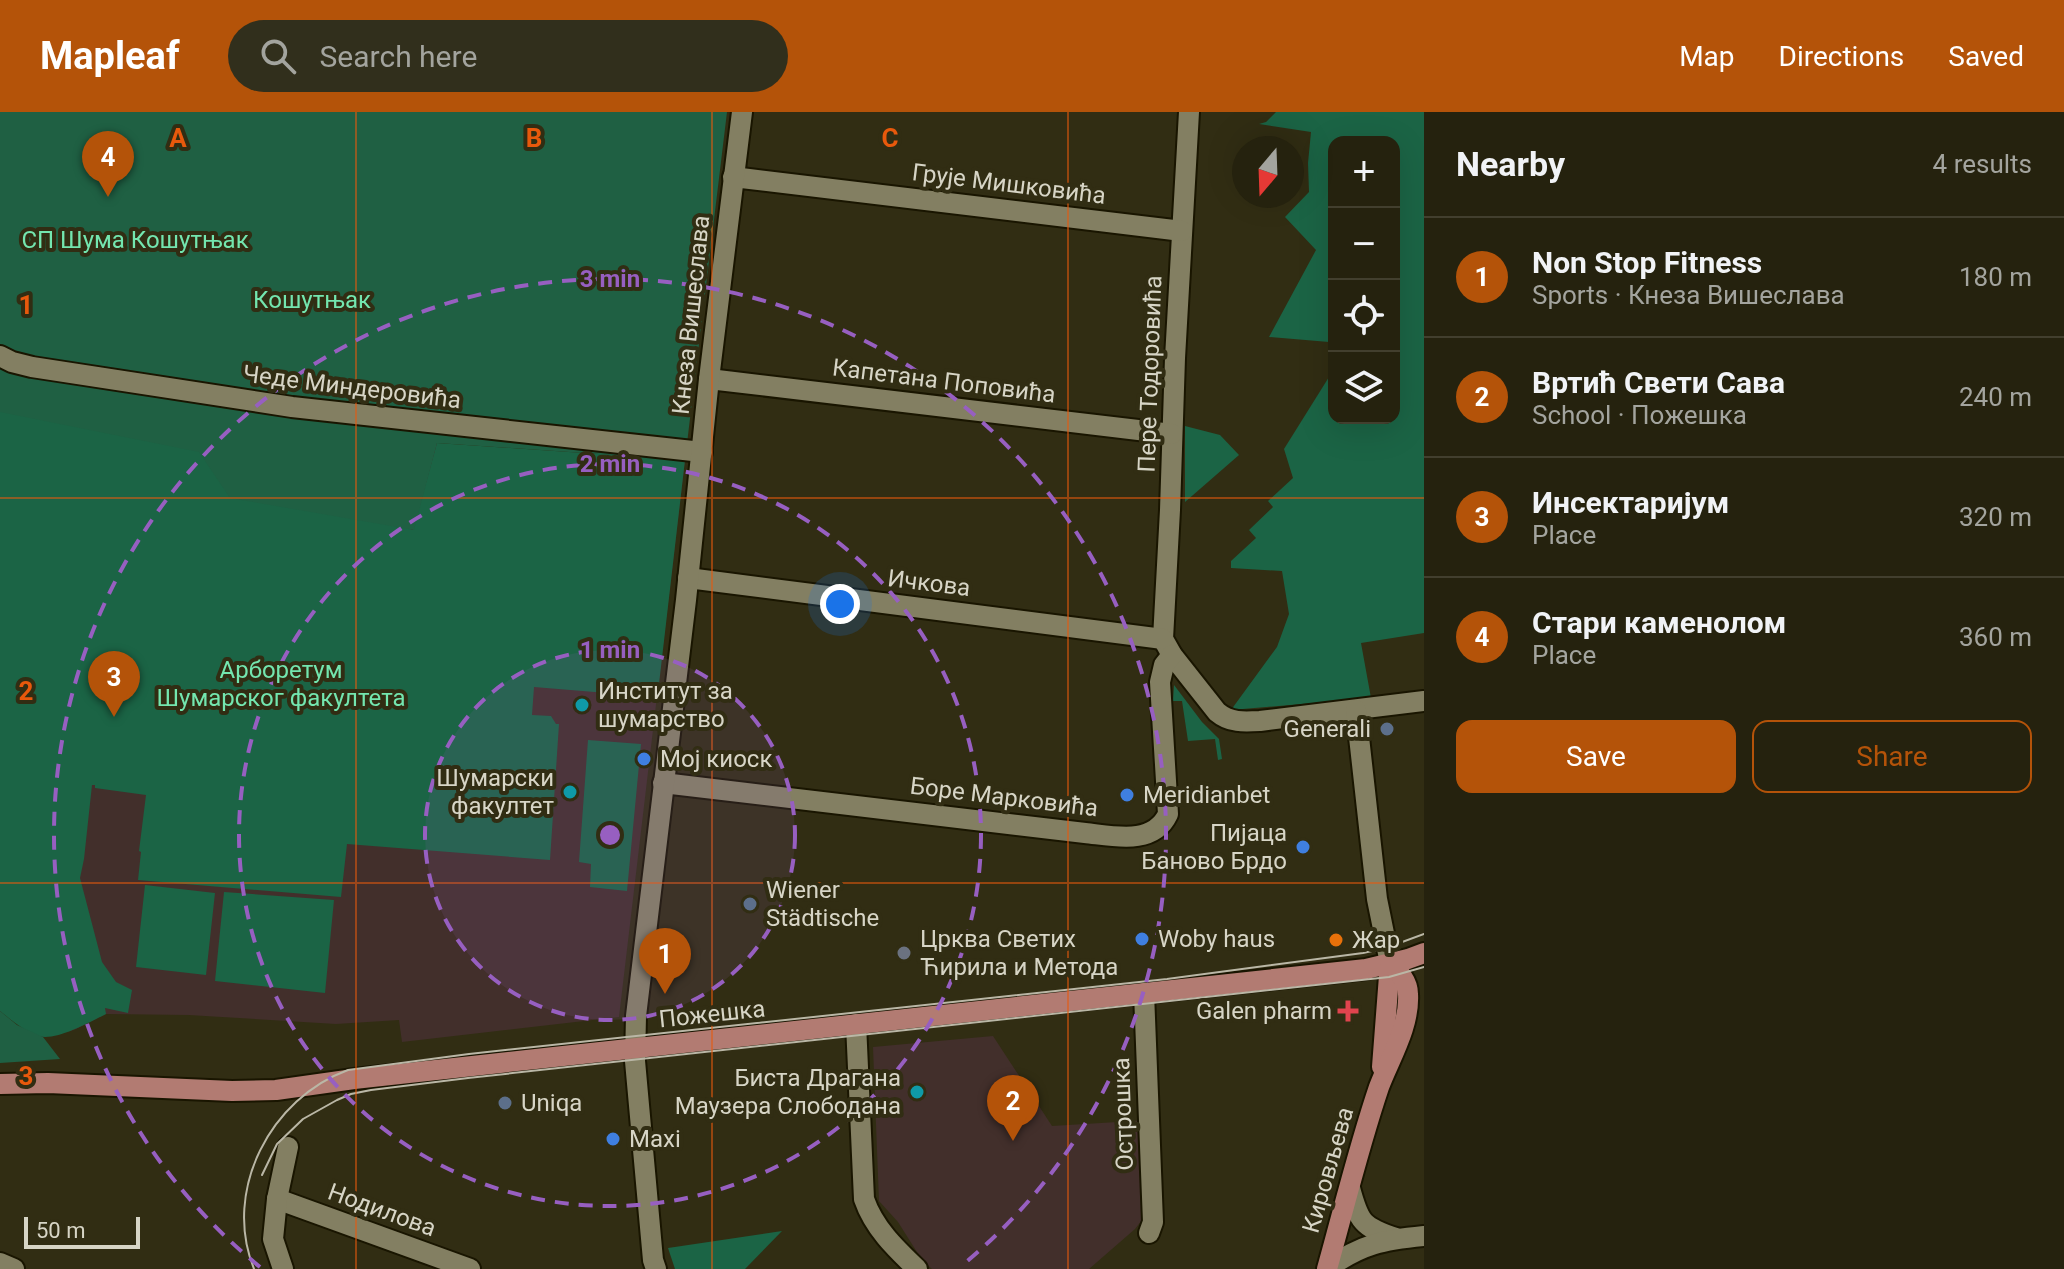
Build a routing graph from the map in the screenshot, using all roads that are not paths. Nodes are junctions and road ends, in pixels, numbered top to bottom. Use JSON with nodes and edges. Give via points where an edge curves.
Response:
{"nodes":[{"id":1,"x":742,"y":112,"type":"edge"},
{"id":2,"x":1189,"y":112,"type":"edge"},
{"id":3,"x":733,"y":177,"type":"junction"},
{"id":4,"x":1182,"y":231,"type":"junction"},
{"id":5,"x":0,"y":356,"type":"edge"},
{"id":6,"x":709,"y":379,"type":"junction"},
{"id":7,"x":1172,"y":434,"type":"junction"},
{"id":8,"x":702,"y":452,"type":"junction"},
{"id":9,"x":688,"y":578,"type":"junction"},
{"id":10,"x":1168,"y":647,"type":"junction"},
{"id":11,"x":1424,"y":701,"type":"edge"},
{"id":12,"x":1356,"y":710,"type":"junction"},
{"id":13,"x":663,"y":783,"type":"junction"},
{"id":14,"x":1424,"y":953,"type":"edge"},
{"id":15,"x":1390,"y":963,"type":"junction"},
{"id":16,"x":1144,"y":993,"type":"junction"},
{"id":17,"x":1424,"y":1004,"type":"edge"},
{"id":18,"x":856,"y":1024,"type":"junction"},
{"id":19,"x":1401,"y":1034,"type":"junction"},
{"id":20,"x":634,"y":1048,"type":"junction"},
{"id":21,"x":2,"y":1084,"type":"edge"},
{"id":22,"x":1380,"y":1086,"type":"junction"},
{"id":23,"x":288,"y":1147,"type":"dead end"},
{"id":24,"x":1350,"y":1188,"type":"junction"},
{"id":25,"x":277,"y":1199,"type":"junction"},
{"id":26,"x":1149,"y":1233,"type":"dead end"},
{"id":27,"x":1424,"y":1236,"type":"edge"},
{"id":28,"x":1396,"y":1238,"type":"junction"},
{"id":29,"x":0,"y":1263,"type":"edge"},
{"id":30,"x":1327,"y":1268,"type":"edge"},
{"id":31,"x":14,"y":1269,"type":"edge"},
{"id":32,"x":283,"y":1269,"type":"edge"},
{"id":33,"x":470,"y":1269,"type":"edge"},
{"id":34,"x":656,"y":1269,"type":"edge"},
{"id":35,"x":917,"y":1269,"type":"edge"}],
"edges":[{"from":1,"to":3,"type":"street","name":"Кнеза Вишеслава"},
{"from":2,"to":4,"type":"street","name":"Пере Тодоровића"},
{"from":3,"to":4,"type":"street","name":"Грује Мишковића"},
{"from":3,"to":6,"type":"street","name":"Кнеза Вишеслава"},
{"from":4,"to":7,"type":"street","name":"Пере Тодоровића"},
{"from":5,"to":8,"type":"street","name":"Чеде Миндеровића","via":[[32,367],[222,397]]},
{"from":6,"to":7,"type":"street","name":"Капетана Поповића"},
{"from":6,"to":8,"type":"street","name":"Кнеза Вишеслава"},
{"from":7,"to":10,"type":"street","name":"Пере Тодоровића"},
{"from":8,"to":9,"type":"street","name":"Кнеза Вишеслава"},
{"from":9,"to":10,"type":"street","name":"Ичкова"},
{"from":9,"to":13,"type":"street","name":"Кнеза Вишеслава"},
{"from":10,"to":12,"type":"street","via":[[1217,712],[1234,721]]},
{"from":10,"to":13,"type":"street","name":"Боре Марковића","via":[[1160,682],[1168,814],[1164,824],[1143,836]]},
{"from":11,"to":12,"type":"street"},
{"from":12,"to":15,"type":"street","via":[[1377,899]]},
{"from":13,"to":20,"type":"street","name":"Кнеза Вишеслава"},
{"from":14,"to":15,"type":"main road","name":"Пожешка"},
{"from":15,"to":16,"type":"main road","name":"Пожешка"},
{"from":15,"to":19,"type":"main road","name":"Кировљева","via":[[1408,990]]},
{"from":15,"to":22,"type":"main road","name":"Кировљева"},
{"from":16,"to":18,"type":"main road","name":"Пожешка"},
{"from":16,"to":26,"type":"street","name":"Острошка","via":[[1153,1222]]},
{"from":17,"to":19,"type":"main road"},
{"from":18,"to":20,"type":"main road","name":"Пожешка"},
{"from":18,"to":35,"type":"street","via":[[864,1199],[880,1231]]},
{"from":19,"to":22,"type":"main road","name":"Кировљева"},
{"from":20,"to":21,"type":"main road","name":"Пожешка","via":[[276,1090]]},
{"from":20,"to":34,"type":"street","name":"Кнеза Вишеслава"},
{"from":22,"to":24,"type":"main road","name":"Кировљева"},
{"from":23,"to":25,"type":"street"},
{"from":24,"to":28,"type":"street","via":[[1364,1223]]},
{"from":24,"to":30,"type":"main road","name":"Кировљева"},
{"from":25,"to":32,"type":"street","via":[[273,1239]]},
{"from":25,"to":33,"type":"street","name":"Нодилова"},
{"from":27,"to":28,"type":"street"},
{"from":28,"to":30,"type":"street","via":[[1364,1246]]},
{"from":29,"to":31,"type":"street"}]}
